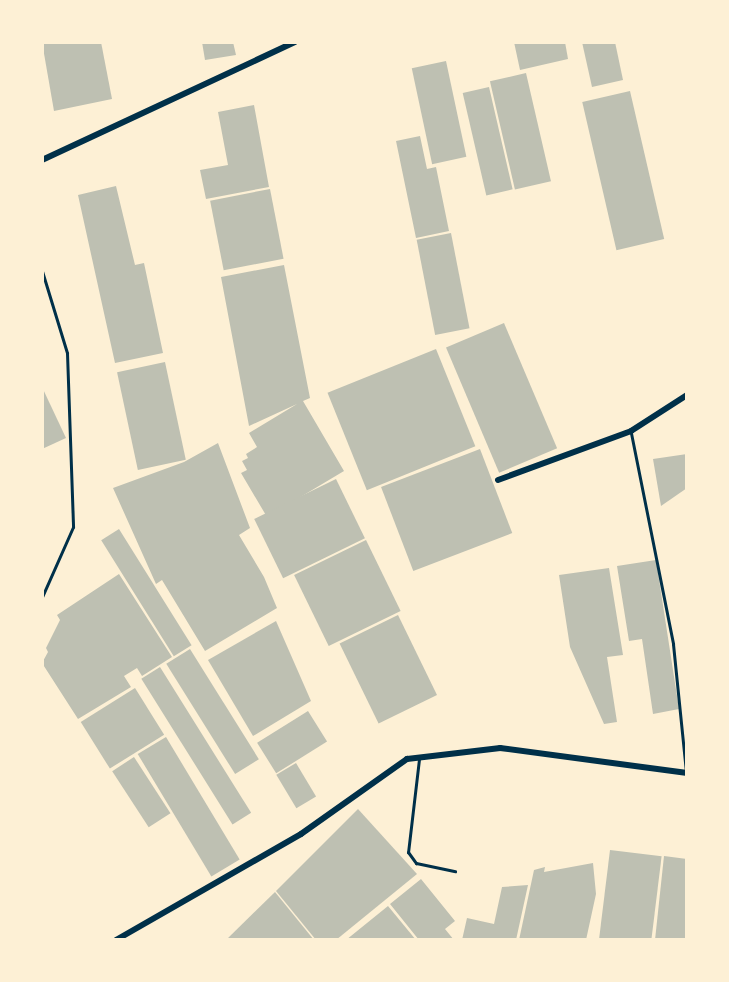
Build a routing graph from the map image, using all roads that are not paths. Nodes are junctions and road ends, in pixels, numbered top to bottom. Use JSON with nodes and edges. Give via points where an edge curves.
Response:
{"nodes":[{"id":1,"x":295,"y":42,"type":"edge"},
{"id":2,"x":42,"y":160,"type":"edge"},
{"id":3,"x":42,"y":271,"type":"edge"},
{"id":4,"x":687,"y":395,"type":"edge"},
{"id":5,"x":630,"y":431,"type":"junction"},
{"id":6,"x":498,"y":480,"type":"dead end"},
{"id":7,"x":42,"y":597,"type":"edge"},
{"id":8,"x":419,"y":756,"type":"junction"},
{"id":9,"x":686,"y":773,"type":"edge"},
{"id":10,"x":455,"y":871,"type":"dead end"},
{"id":11,"x":117,"y":940,"type":"edge"}],
"edges":[{"from":1,"to":2,"type":"street"},
{"from":3,"to":7,"type":"lane","via":[[67,353],[73,527]]},
{"from":4,"to":5,"type":"street"},
{"from":5,"to":6,"type":"street"},
{"from":5,"to":9,"type":"lane","via":[[674,644]]},
{"from":8,"to":9,"type":"street","via":[[500,748]]},
{"from":8,"to":10,"type":"lane","via":[[408,852],[416,863]]},
{"from":8,"to":11,"type":"street","via":[[407,759],[302,834]]}]}
